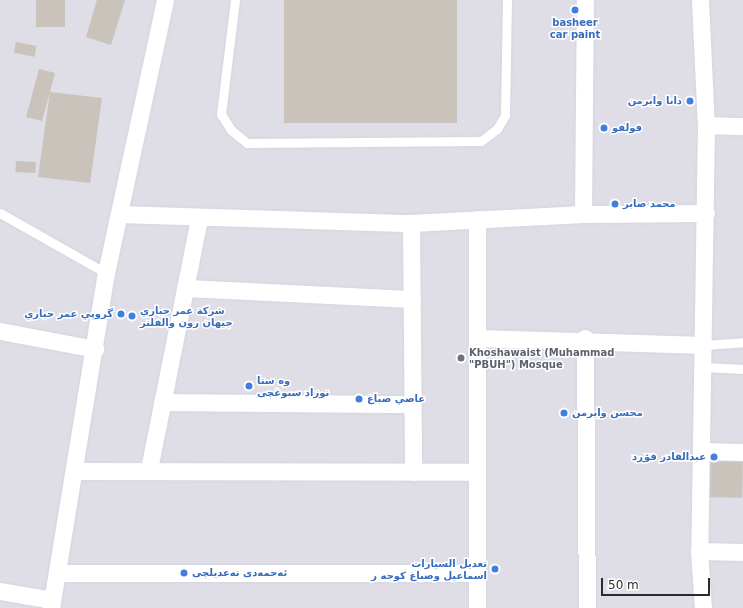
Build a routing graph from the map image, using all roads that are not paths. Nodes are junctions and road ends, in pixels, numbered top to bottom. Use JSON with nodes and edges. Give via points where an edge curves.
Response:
{"nodes":[{"id":1,"x":165,"y":0,"type":"edge"},
{"id":2,"x":235,"y":0,"type":"edge"},
{"id":3,"x":507,"y":0,"type":"edge"},
{"id":4,"x":585,"y":0,"type":"edge"},
{"id":5,"x":700,"y":0,"type":"edge"},
{"id":6,"x":706,"y":126,"type":"junction"},
{"id":7,"x":743,"y":126,"type":"edge"},
{"id":8,"x":0,"y":212,"type":"edge"},
{"id":9,"x":706,"y":213,"type":"junction"},
{"id":10,"x":119,"y":214,"type":"junction"},
{"id":11,"x":584,"y":214,"type":"junction"},
{"id":12,"x":199,"y":218,"type":"junction"},
{"id":13,"x":477,"y":219,"type":"junction"},
{"id":14,"x":411,"y":223,"type":"junction"},
{"id":15,"x":106,"y":273,"type":"junction"},
{"id":16,"x":185,"y":288,"type":"junction"},
{"id":17,"x":412,"y":299,"type":"junction"},
{"id":18,"x":0,"y":331,"type":"edge"},
{"id":19,"x":478,"y":338,"type":"junction"},
{"id":20,"x":585,"y":338,"type":"junction"},
{"id":21,"x":743,"y":342,"type":"edge"},
{"id":22,"x":704,"y":345,"type":"junction"},
{"id":23,"x":95,"y":349,"type":"junction"},
{"id":24,"x":704,"y":367,"type":"junction"},
{"id":25,"x":743,"y":370,"type":"edge"},
{"id":26,"x":162,"y":402,"type":"junction"},
{"id":27,"x":410,"y":404,"type":"junction"},
{"id":28,"x":701,"y":451,"type":"junction"},
{"id":29,"x":743,"y":452,"type":"edge"},
{"id":30,"x":149,"y":469,"type":"junction"},
{"id":31,"x":74,"y":471,"type":"junction"},
{"id":32,"x":413,"y":472,"type":"junction"},
{"id":33,"x":474,"y":472,"type":"junction"},
{"id":34,"x":699,"y":551,"type":"junction"},
{"id":35,"x":743,"y":552,"type":"edge"},
{"id":36,"x":57,"y":573,"type":"junction"},
{"id":37,"x":476,"y":573,"type":"junction"},
{"id":38,"x":0,"y":591,"type":"edge"},
{"id":39,"x":51,"y":604,"type":"edge"},
{"id":40,"x":477,"y":608,"type":"edge"},
{"id":41,"x":587,"y":608,"type":"edge"},
{"id":42,"x":702,"y":608,"type":"edge"}],
"edges":[{"from":1,"to":10,"type":"street"},
{"from":2,"to":3,"type":"lane","via":[[221,114],[231,130],[247,143],[481,141],[498,129],[505,115]]},
{"from":4,"to":11,"type":"street"},
{"from":5,"to":6,"type":"street"},
{"from":6,"to":7,"type":"street"},
{"from":6,"to":9,"type":"street"},
{"from":8,"to":15,"type":"lane"},
{"from":9,"to":11,"type":"street"},
{"from":9,"to":22,"type":"street"},
{"from":10,"to":12,"type":"street"},
{"from":10,"to":15,"type":"street"},
{"from":11,"to":13,"type":"street"},
{"from":12,"to":14,"type":"street"},
{"from":12,"to":16,"type":"street"},
{"from":13,"to":14,"type":"street"},
{"from":13,"to":19,"type":"street"},
{"from":14,"to":17,"type":"street"},
{"from":15,"to":23,"type":"street"},
{"from":16,"to":17,"type":"street"},
{"from":16,"to":26,"type":"street"},
{"from":17,"to":27,"type":"street"},
{"from":18,"to":23,"type":"street"},
{"from":19,"to":20,"type":"street"},
{"from":19,"to":33,"type":"street"},
{"from":20,"to":22,"type":"street"},
{"from":20,"to":41,"type":"street"},
{"from":21,"to":22,"type":"lane"},
{"from":22,"to":24,"type":"street"},
{"from":23,"to":31,"type":"street"},
{"from":24,"to":25,"type":"lane"},
{"from":24,"to":28,"type":"street"},
{"from":26,"to":27,"type":"street"},
{"from":26,"to":30,"type":"street"},
{"from":27,"to":32,"type":"street"},
{"from":28,"to":29,"type":"street"},
{"from":28,"to":34,"type":"street"},
{"from":30,"to":31,"type":"street"},
{"from":30,"to":32,"type":"street"},
{"from":31,"to":36,"type":"street"},
{"from":32,"to":33,"type":"street"},
{"from":33,"to":37,"type":"street"},
{"from":34,"to":35,"type":"street"},
{"from":34,"to":42,"type":"street"},
{"from":36,"to":37,"type":"street"},
{"from":36,"to":39,"type":"street"},
{"from":37,"to":40,"type":"street"},
{"from":38,"to":39,"type":"street"}]}
